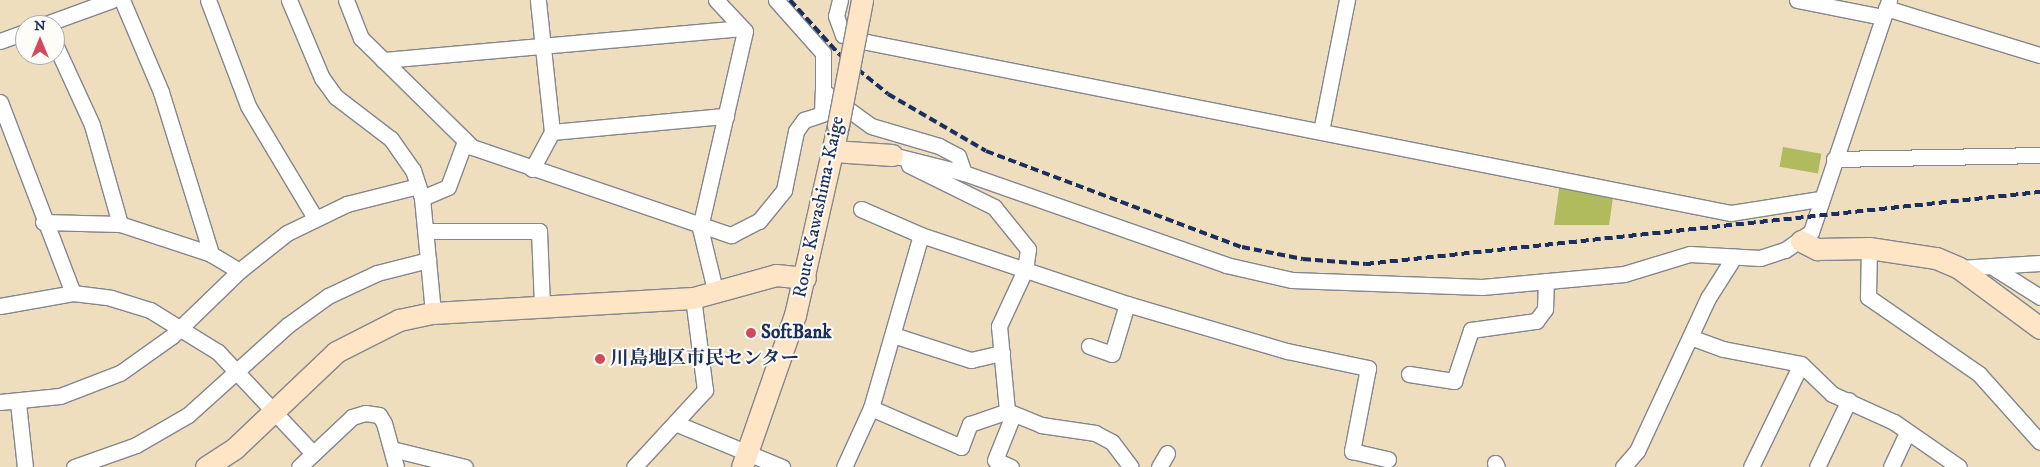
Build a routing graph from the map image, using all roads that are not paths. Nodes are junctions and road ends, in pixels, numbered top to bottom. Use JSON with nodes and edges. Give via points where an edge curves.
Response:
{"nodes":[{"id":1,"x":112,"y":0,"type":"edge"},
{"id":2,"x":122,"y":0,"type":"edge"},
{"id":3,"x":208,"y":0,"type":"edge"},
{"id":4,"x":289,"y":0,"type":"edge"},
{"id":5,"x":346,"y":0,"type":"edge"},
{"id":6,"x":538,"y":0,"type":"edge"},
{"id":7,"x":716,"y":0,"type":"edge"},
{"id":8,"x":776,"y":0,"type":"edge"},
{"id":9,"x":840,"y":0,"type":"edge"},
{"id":10,"x":862,"y":0,"type":"edge"},
{"id":11,"x":1347,"y":0,"type":"edge"},
{"id":12,"x":1797,"y":0,"type":"edge"},
{"id":13,"x":1886,"y":8,"type":"edge"},
{"id":14,"x":65,"y":18,"type":"edge"},
{"id":15,"x":742,"y":28,"type":"junction"},
{"id":16,"x":15,"y":36,"type":"edge"},
{"id":17,"x":0,"y":41,"type":"edge"},
{"id":18,"x":543,"y":45,"type":"junction"},
{"id":19,"x":2040,"y":55,"type":"edge"},
{"id":20,"x":383,"y":60,"type":"junction"},
{"id":21,"x":65,"y":65,"type":"edge"},
{"id":22,"x":823,"y":91,"type":"junction"},
{"id":23,"x":0,"y":102,"type":"edge"},
{"id":24,"x":726,"y":116,"type":"junction"},
{"id":25,"x":1322,"y":131,"type":"junction"},
{"id":26,"x":552,"y":132,"type":"junction"},
{"id":27,"x":466,"y":141,"type":"junction"},
{"id":28,"x":833,"y":151,"type":"junction"},
{"id":29,"x":892,"y":155,"type":"junction"},
{"id":30,"x":2040,"y":155,"type":"edge"},
{"id":31,"x":1834,"y":159,"type":"junction"},
{"id":32,"x":532,"y":169,"type":"junction"},
{"id":33,"x":964,"y":173,"type":"junction"},
{"id":34,"x":420,"y":192,"type":"junction"},
{"id":35,"x":1819,"y":199,"type":"junction"},
{"id":36,"x":861,"y":208,"type":"dead end"},
{"id":37,"x":315,"y":218,"type":"junction"},
{"id":38,"x":44,"y":222,"type":"junction"},
{"id":39,"x":120,"y":224,"type":"junction"},
{"id":40,"x":700,"y":228,"type":"junction"},
{"id":41,"x":426,"y":231,"type":"junction"},
{"id":42,"x":921,"y":235,"type":"junction"},
{"id":43,"x":1801,"y":241,"type":"junction"},
{"id":44,"x":1869,"y":248,"type":"junction"},
{"id":45,"x":211,"y":254,"type":"junction"},
{"id":46,"x":1734,"y":257,"type":"junction"},
{"id":47,"x":428,"y":260,"type":"junction"},
{"id":48,"x":2040,"y":262,"type":"edge"},
{"id":49,"x":1991,"y":266,"type":"junction"},
{"id":50,"x":1959,"y":268,"type":"junction"},
{"id":51,"x":1025,"y":270,"type":"junction"},
{"id":52,"x":239,"y":271,"type":"junction"},
{"id":53,"x":804,"y":278,"type":"junction"},
{"id":54,"x":1546,"y":281,"type":"junction"},
{"id":55,"x":73,"y":294,"type":"junction"},
{"id":56,"x":716,"y":294,"type":"junction"},
{"id":57,"x":2040,"y":297,"type":"edge"},
{"id":58,"x":694,"y":298,"type":"junction"},
{"id":59,"x":1127,"y":304,"type":"junction"},
{"id":60,"x":0,"y":306,"type":"edge"},
{"id":61,"x":542,"y":306,"type":"junction"},
{"id":62,"x":433,"y":313,"type":"junction"},
{"id":63,"x":182,"y":327,"type":"junction"},
{"id":64,"x":2040,"y":328,"type":"edge"},
{"id":65,"x":893,"y":335,"type":"junction"},
{"id":66,"x":1690,"y":337,"type":"junction"},
{"id":67,"x":1088,"y":346,"type":"dead end"},
{"id":68,"x":1002,"y":353,"type":"junction"},
{"id":69,"x":1801,"y":364,"type":"junction"},
{"id":70,"x":239,"y":373,"type":"junction"},
{"id":71,"x":1409,"y":374,"type":"dead end"},
{"id":72,"x":1849,"y":400,"type":"junction"},
{"id":73,"x":0,"y":402,"type":"edge"},
{"id":74,"x":18,"y":403,"type":"junction"},
{"id":75,"x":871,"y":408,"type":"junction"},
{"id":76,"x":275,"y":412,"type":"junction"},
{"id":77,"x":1010,"y":413,"type":"junction"},
{"id":78,"x":675,"y":423,"type":"junction"},
{"id":79,"x":1907,"y":432,"type":"junction"},
{"id":80,"x":2040,"y":442,"type":"edge"},
{"id":81,"x":392,"y":449,"type":"junction"},
{"id":82,"x":1167,"y":453,"type":"dead end"},
{"id":83,"x":313,"y":454,"type":"junction"},
{"id":84,"x":1388,"y":459,"type":"dead end"},
{"id":85,"x":745,"y":460,"type":"edge"},
{"id":86,"x":25,"y":467,"type":"edge"},
{"id":87,"x":74,"y":467,"type":"edge"},
{"id":88,"x":206,"y":467,"type":"edge"},
{"id":89,"x":299,"y":467,"type":"edge"},
{"id":90,"x":396,"y":467,"type":"edge"},
{"id":91,"x":465,"y":467,"type":"edge"},
{"id":92,"x":634,"y":467,"type":"edge"},
{"id":93,"x":782,"y":467,"type":"edge"},
{"id":94,"x":844,"y":467,"type":"edge"},
{"id":95,"x":1010,"y":467,"type":"edge"},
{"id":96,"x":1131,"y":467,"type":"edge"},
{"id":97,"x":1159,"y":467,"type":"edge"},
{"id":98,"x":1623,"y":467,"type":"edge"},
{"id":99,"x":1752,"y":467,"type":"edge"},
{"id":100,"x":1818,"y":467,"type":"edge"},
{"id":101,"x":1891,"y":467,"type":"edge"},
{"id":102,"x":1959,"y":467,"type":"edge"}],
"edges":[{"from":1,"to":14,"type":"street"},
{"from":2,"to":45,"type":"street","via":[[161,92]]},
{"from":3,"to":37,"type":"street","via":[[248,106]]},
{"from":4,"to":34,"type":"street","via":[[322,78],[336,97],[392,139]]},
{"from":5,"to":20,"type":"street","via":[[361,38]]},
{"from":6,"to":18,"type":"street"},
{"from":7,"to":15,"type":"street"},
{"from":8,"to":22,"type":"street","via":[[823,53]]},
{"from":9,"to":25,"type":"street","via":[[836,16],[843,35]]},
{"from":10,"to":28,"type":"street","name":"Route Kawashima-Kaige","bridge":true},
{"from":11,"to":25,"type":"street"},
{"from":12,"to":13,"type":"street"},
{"from":13,"to":19,"type":"street"},
{"from":13,"to":31,"type":"street"},
{"from":15,"to":18,"type":"street"},
{"from":15,"to":24,"type":"street","via":[[745,31]]},
{"from":16,"to":17,"type":"street"},
{"from":18,"to":20,"type":"street"},
{"from":18,"to":26,"type":"street"},
{"from":20,"to":27,"type":"street"},
{"from":21,"to":39,"type":"street","via":[[92,125]]},
{"from":22,"to":33,"type":"street","via":[[871,126],[939,146],[958,156]]},
{"from":22,"to":40,"type":"street","via":[[822,114],[804,120],[796,132],[784,190],[773,206],[744,232],[731,235]]},
{"from":23,"to":38,"type":"street"},
{"from":24,"to":26,"type":"street"},
{"from":24,"to":40,"type":"street"},
{"from":25,"to":35,"type":"street","via":[[1731,213]]},
{"from":26,"to":32,"type":"street"},
{"from":27,"to":32,"type":"street"},
{"from":27,"to":34,"type":"street","via":[[448,187]]},
{"from":28,"to":29,"type":"street"},
{"from":28,"to":53,"type":"street","name":"Route Kawashima-Kaige"},
{"from":29,"to":33,"type":"street"},
{"from":29,"to":51,"type":"street","via":[[994,207],[1028,249]]},
{"from":30,"to":31,"type":"street"},
{"from":31,"to":35,"type":"street"},
{"from":32,"to":40,"type":"street"},
{"from":33,"to":54,"type":"street","via":[[1253,273],[1292,280],[1414,287]]},
{"from":34,"to":37,"type":"street","via":[[367,197]]},
{"from":34,"to":41,"type":"street"},
{"from":35,"to":43,"type":"street","via":[[1811,232]]},
{"from":36,"to":42,"type":"street"},
{"from":37,"to":52,"type":"street"},
{"from":38,"to":39,"type":"street"},
{"from":38,"to":55,"type":"street"},
{"from":39,"to":45,"type":"street"},
{"from":40,"to":56,"type":"street"},
{"from":41,"to":47,"type":"street"},
{"from":41,"to":61,"type":"street","via":[[538,231]]},
{"from":42,"to":51,"type":"street"},
{"from":42,"to":65,"type":"street"},
{"from":43,"to":44,"type":"street","via":[[1816,249]]},
{"from":43,"to":46,"type":"street","via":[[1760,258]]},
{"from":44,"to":50,"type":"street","via":[[1919,253]]},
{"from":44,"to":80,"type":"street","via":[[1868,297],[1979,374]]},
{"from":45,"to":52,"type":"street"},
{"from":46,"to":54,"type":"street","via":[[1690,254],[1624,274]]},
{"from":46,"to":66,"type":"street"},
{"from":47,"to":62,"type":"street"},
{"from":47,"to":70,"type":"street","via":[[377,273],[328,296],[288,325]]},
{"from":48,"to":49,"type":"street"},
{"from":49,"to":50,"type":"street"},
{"from":49,"to":57,"type":"street"},
{"from":50,"to":64,"type":"street"},
{"from":51,"to":59,"type":"street"},
{"from":51,"to":68,"type":"street","via":[[1000,320]]},
{"from":52,"to":63,"type":"street"},
{"from":53,"to":56,"type":"street","via":[[776,276]]},
{"from":53,"to":85,"type":"street","name":"Route Kawashima-Kaige"},
{"from":54,"to":71,"type":"street","via":[[1545,310],[1536,321],[1471,330],[1454,381]]},
{"from":55,"to":60,"type":"street"},
{"from":55,"to":63,"type":"street","via":[[133,304]]},
{"from":56,"to":58,"type":"street"},
{"from":58,"to":61,"type":"street"},
{"from":58,"to":78,"type":"street","via":[[705,390]]},
{"from":59,"to":67,"type":"street","via":[[1112,354]]},
{"from":59,"to":84,"type":"street","via":[[1287,351],[1368,368],[1352,451]]},
{"from":61,"to":62,"type":"street"},
{"from":62,"to":76,"type":"street","via":[[381,327],[336,352]]},
{"from":63,"to":70,"type":"street"},
{"from":63,"to":74,"type":"street","via":[[140,361],[96,384]]},
{"from":65,"to":68,"type":"street","via":[[971,360]]},
{"from":65,"to":75,"type":"street"},
{"from":66,"to":69,"type":"street","via":[[1722,349]]},
{"from":66,"to":98,"type":"street","via":[[1637,451]]},
{"from":68,"to":77,"type":"street"},
{"from":69,"to":72,"type":"street","via":[[1832,394]]},
{"from":69,"to":99,"type":"street"},
{"from":70,"to":76,"type":"street"},
{"from":70,"to":87,"type":"street","via":[[202,406],[156,435]]},
{"from":72,"to":79,"type":"street"},
{"from":72,"to":100,"type":"street"},
{"from":73,"to":74,"type":"street"},
{"from":74,"to":86,"type":"street"},
{"from":75,"to":77,"type":"street","via":[[961,447],[970,424]]},
{"from":75,"to":94,"type":"street"},
{"from":76,"to":83,"type":"street"},
{"from":76,"to":88,"type":"street"},
{"from":77,"to":95,"type":"street","via":[[995,460]]},
{"from":77,"to":96,"type":"street","via":[[1041,425],[1095,433],[1112,442]]},
{"from":78,"to":85,"type":"street"},
{"from":78,"to":92,"type":"street"},
{"from":79,"to":101,"type":"street"},
{"from":79,"to":102,"type":"street"},
{"from":81,"to":83,"type":"street","via":[[379,415],[365,413],[352,416]]},
{"from":81,"to":90,"type":"street"},
{"from":81,"to":91,"type":"street"},
{"from":82,"to":97,"type":"street"},
{"from":83,"to":89,"type":"street"},
{"from":85,"to":93,"type":"street"}]}
